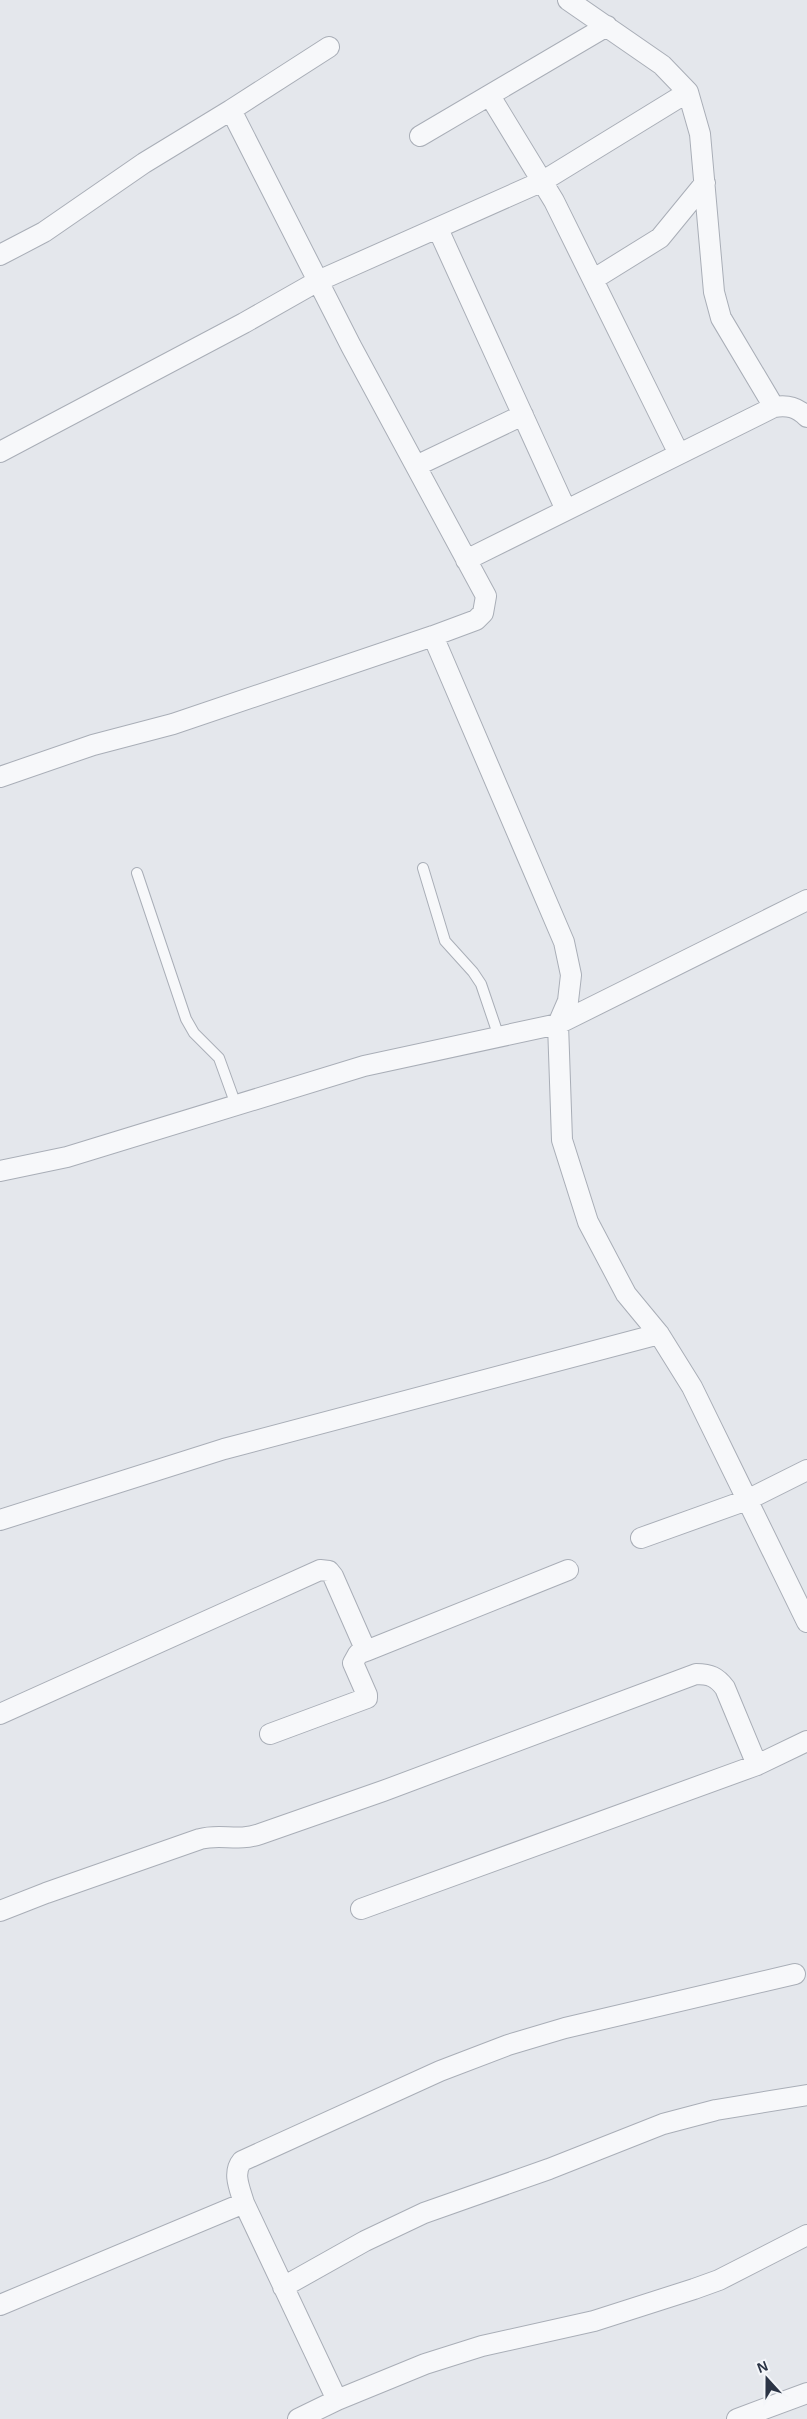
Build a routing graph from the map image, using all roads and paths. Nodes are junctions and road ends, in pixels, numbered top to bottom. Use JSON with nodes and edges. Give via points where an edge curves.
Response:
{"nodes":[{"id":1,"x":568,"y":0,"type":"edge"},
{"id":2,"x":607,"y":26,"type":"junction"},
{"id":3,"x":329,"y":47,"type":"dead end"},
{"id":4,"x":688,"y":92,"type":"junction"},
{"id":5,"x":490,"y":96,"type":"junction"},
{"id":6,"x":231,"y":110,"type":"junction"},
{"id":7,"x":420,"y":136,"type":"dead end"},
{"id":8,"x":543,"y":181,"type":"junction"},
{"id":9,"x":706,"y":183,"type":"junction"},
{"id":10,"x":438,"y":229,"type":"junction"},
{"id":11,"x":0,"y":255,"type":"edge"},
{"id":12,"x":594,"y":279,"type":"junction"},
{"id":13,"x":318,"y":281,"type":"junction"},
{"id":14,"x":774,"y":407,"type":"junction"},
{"id":15,"x":523,"y":415,"type":"junction"},
{"id":16,"x":807,"y":417,"type":"edge"},
{"id":17,"x":0,"y":452,"type":"edge"},
{"id":18,"x":679,"y":454,"type":"junction"},
{"id":19,"x":416,"y":466,"type":"junction"},
{"id":20,"x":566,"y":510,"type":"junction"},
{"id":21,"x":466,"y":560,"type":"junction"},
{"id":22,"x":433,"y":636,"type":"junction"},
{"id":23,"x":0,"y":776,"type":"edge"},
{"id":24,"x":423,"y":868,"type":"dead end"},
{"id":25,"x":137,"y":873,"type":"dead end"},
{"id":26,"x":807,"y":900,"type":"edge"},
{"id":27,"x":558,"y":1024,"type":"junction"},
{"id":28,"x":499,"y":1037,"type":"junction"},
{"id":29,"x":236,"y":1105,"type":"junction"},
{"id":30,"x":0,"y":1171,"type":"edge"},
{"id":31,"x":659,"y":1334,"type":"junction"},
{"id":32,"x":807,"y":1470,"type":"edge"},
{"id":33,"x":747,"y":1500,"type":"junction"},
{"id":34,"x":0,"y":1520,"type":"edge"},
{"id":35,"x":641,"y":1538,"type":"dead end"},
{"id":36,"x":568,"y":1570,"type":"dead end"},
{"id":37,"x":807,"y":1622,"type":"edge"},
{"id":38,"x":366,"y":1651,"type":"junction"},
{"id":39,"x":0,"y":1714,"type":"edge"},
{"id":40,"x":270,"y":1734,"type":"dead end"},
{"id":41,"x":807,"y":1741,"type":"edge"},
{"id":42,"x":757,"y":1766,"type":"junction"},
{"id":43,"x":361,"y":1909,"type":"dead end"},
{"id":44,"x":0,"y":1911,"type":"edge"},
{"id":45,"x":795,"y":1974,"type":"dead end"},
{"id":46,"x":807,"y":2095,"type":"edge"},
{"id":47,"x":244,"y":2203,"type":"junction"},
{"id":48,"x":807,"y":2236,"type":"edge"},
{"id":49,"x":283,"y":2287,"type":"junction"},
{"id":50,"x":0,"y":2305,"type":"edge"},
{"id":51,"x":807,"y":2393,"type":"edge"},
{"id":52,"x":337,"y":2400,"type":"junction"},
{"id":53,"x":298,"y":2419,"type":"edge"},
{"id":54,"x":737,"y":2419,"type":"edge"}],
"edges":[{"from":1,"to":2,"type":"street"},
{"from":2,"to":4,"type":"street","via":[[662,65]]},
{"from":2,"to":5,"type":"street"},
{"from":3,"to":6,"type":"street"},
{"from":4,"to":8,"type":"street"},
{"from":4,"to":9,"type":"street","via":[[700,134]]},
{"from":5,"to":7,"type":"street"},
{"from":5,"to":8,"type":"street"},
{"from":6,"to":11,"type":"street","via":[[144,163],[44,232]]},
{"from":6,"to":13,"type":"street"},
{"from":8,"to":10,"type":"street"},
{"from":8,"to":12,"type":"street"},
{"from":9,"to":12,"type":"street","via":[[660,238]]},
{"from":9,"to":14,"type":"street","via":[[714,292],[721,318]]},
{"from":10,"to":13,"type":"street"},
{"from":10,"to":15,"type":"street"},
{"from":12,"to":18,"type":"street"},
{"from":13,"to":17,"type":"street"},
{"from":13,"to":19,"type":"street"},
{"from":14,"to":16,"type":"street","via":[[796,408]]},
{"from":14,"to":18,"type":"street"},
{"from":15,"to":19,"type":"street"},
{"from":15,"to":20,"type":"street"},
{"from":18,"to":20,"type":"street"},
{"from":19,"to":21,"type":"street"},
{"from":20,"to":21,"type":"street"},
{"from":21,"to":22,"type":"street","via":[[486,596],[483,613],[476,620]]},
{"from":22,"to":23,"type":"street","via":[[173,724],[93,745]]},
{"from":22,"to":27,"type":"street","via":[[564,942],[571,975],[568,1001]]},
{"from":24,"to":28,"type":"lane","via":[[445,940],[480,984]]},
{"from":25,"to":29,"type":"lane","via":[[186,1018],[194,1033],[219,1058]]},
{"from":26,"to":27,"type":"street"},
{"from":27,"to":28,"type":"street"},
{"from":27,"to":31,"type":"street","via":[[562,1140],[588,1222],[626,1294]]},
{"from":28,"to":29,"type":"street","via":[[364,1066]]},
{"from":29,"to":30,"type":"street","via":[[67,1157]]},
{"from":31,"to":33,"type":"street","via":[[692,1387]]},
{"from":31,"to":34,"type":"street","via":[[234,1446]]},
{"from":32,"to":33,"type":"street"},
{"from":33,"to":35,"type":"street"},
{"from":33,"to":37,"type":"street"},
{"from":36,"to":38,"type":"street"},
{"from":38,"to":39,"type":"street","via":[[333,1576],[324,1570]]},
{"from":38,"to":40,"type":"street","via":[[358,1654],[353,1663],[367,1698]]},
{"from":41,"to":42,"type":"street"},
{"from":42,"to":43,"type":"street"},
{"from":42,"to":44,"type":"street","via":[[726,1688],[719,1679],[708,1674],[696,1674],[260,1834],[247,1838],[200,1839]]},
{"from":45,"to":47,"type":"street","via":[[565,2028],[508,2044],[440,2071],[242,2161],[236,2167],[236,2177]]},
{"from":46,"to":49,"type":"street","via":[[716,2110],[663,2124],[424,2213],[365,2241]]},
{"from":47,"to":49,"type":"street"},
{"from":47,"to":50,"type":"street"},
{"from":48,"to":52,"type":"street","via":[[694,2289],[594,2320],[482,2346],[425,2364]]},
{"from":49,"to":52,"type":"street"},
{"from":51,"to":54,"type":"street"},
{"from":52,"to":53,"type":"street"}]}
